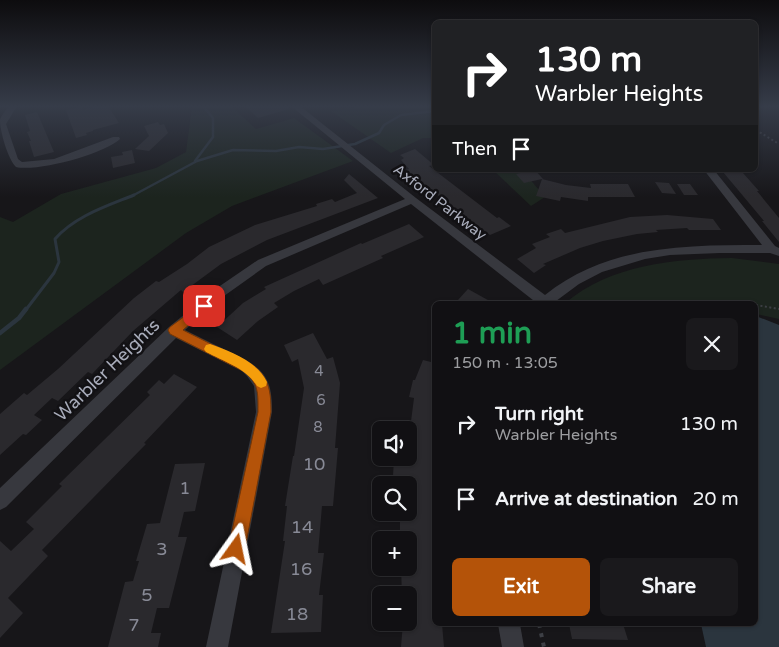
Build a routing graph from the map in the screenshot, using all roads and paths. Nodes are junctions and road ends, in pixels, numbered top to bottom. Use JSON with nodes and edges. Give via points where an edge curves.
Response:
{"nodes":[{"id":1,"x":6,"y":136,"type":"edge"},
{"id":2,"x":333,"y":136,"type":"edge"},
{"id":3,"x":766,"y":136,"type":"edge"},
{"id":4,"x":116,"y":138,"type":"dead end"},
{"id":5,"x":779,"y":144,"type":"edge"},
{"id":6,"x":712,"y":172,"type":"edge"},
{"id":7,"x":412,"y":200,"type":"junction"},
{"id":8,"x":775,"y":250,"type":"edge"},
{"id":9,"x":541,"y":301,"type":"edge"},
{"id":10,"x":547,"y":301,"type":"edge"},
{"id":11,"x":758,"y":305,"type":"edge"},
{"id":12,"x":778,"y":309,"type":"edge"},
{"id":13,"x":174,"y":330,"type":"junction"},
{"id":14,"x":0,"y":501,"type":"edge"},
{"id":15,"x":509,"y":626,"type":"edge"},
{"id":16,"x":539,"y":626,"type":"edge"},
{"id":17,"x":217,"y":647,"type":"edge"},
{"id":18,"x":512,"y":647,"type":"edge"},
{"id":19,"x":544,"y":647,"type":"edge"}],
"edges":[{"from":1,"to":4,"type":"street","via":[[14,160],[19,164],[45,163],[90,150]]},
{"from":2,"to":7,"type":"street","name":"Axford Parkway"},
{"from":3,"to":5,"type":"path"},
{"from":6,"to":8,"type":"street"},
{"from":7,"to":9,"type":"street","name":"Axford Parkway"},
{"from":7,"to":13,"type":"street","name":"Warbler Heights","via":[[262,263]]},
{"from":8,"to":10,"type":"street","via":[[690,248],[634,256],[587,274]]},
{"from":11,"to":12,"type":"path"},
{"from":13,"to":14,"type":"street","name":"Warbler Heights"},
{"from":13,"to":17,"type":"street","via":[[247,367],[262,384],[264,397],[264,412]]},
{"from":15,"to":18,"type":"street"},
{"from":16,"to":19,"type":"path"}]}
